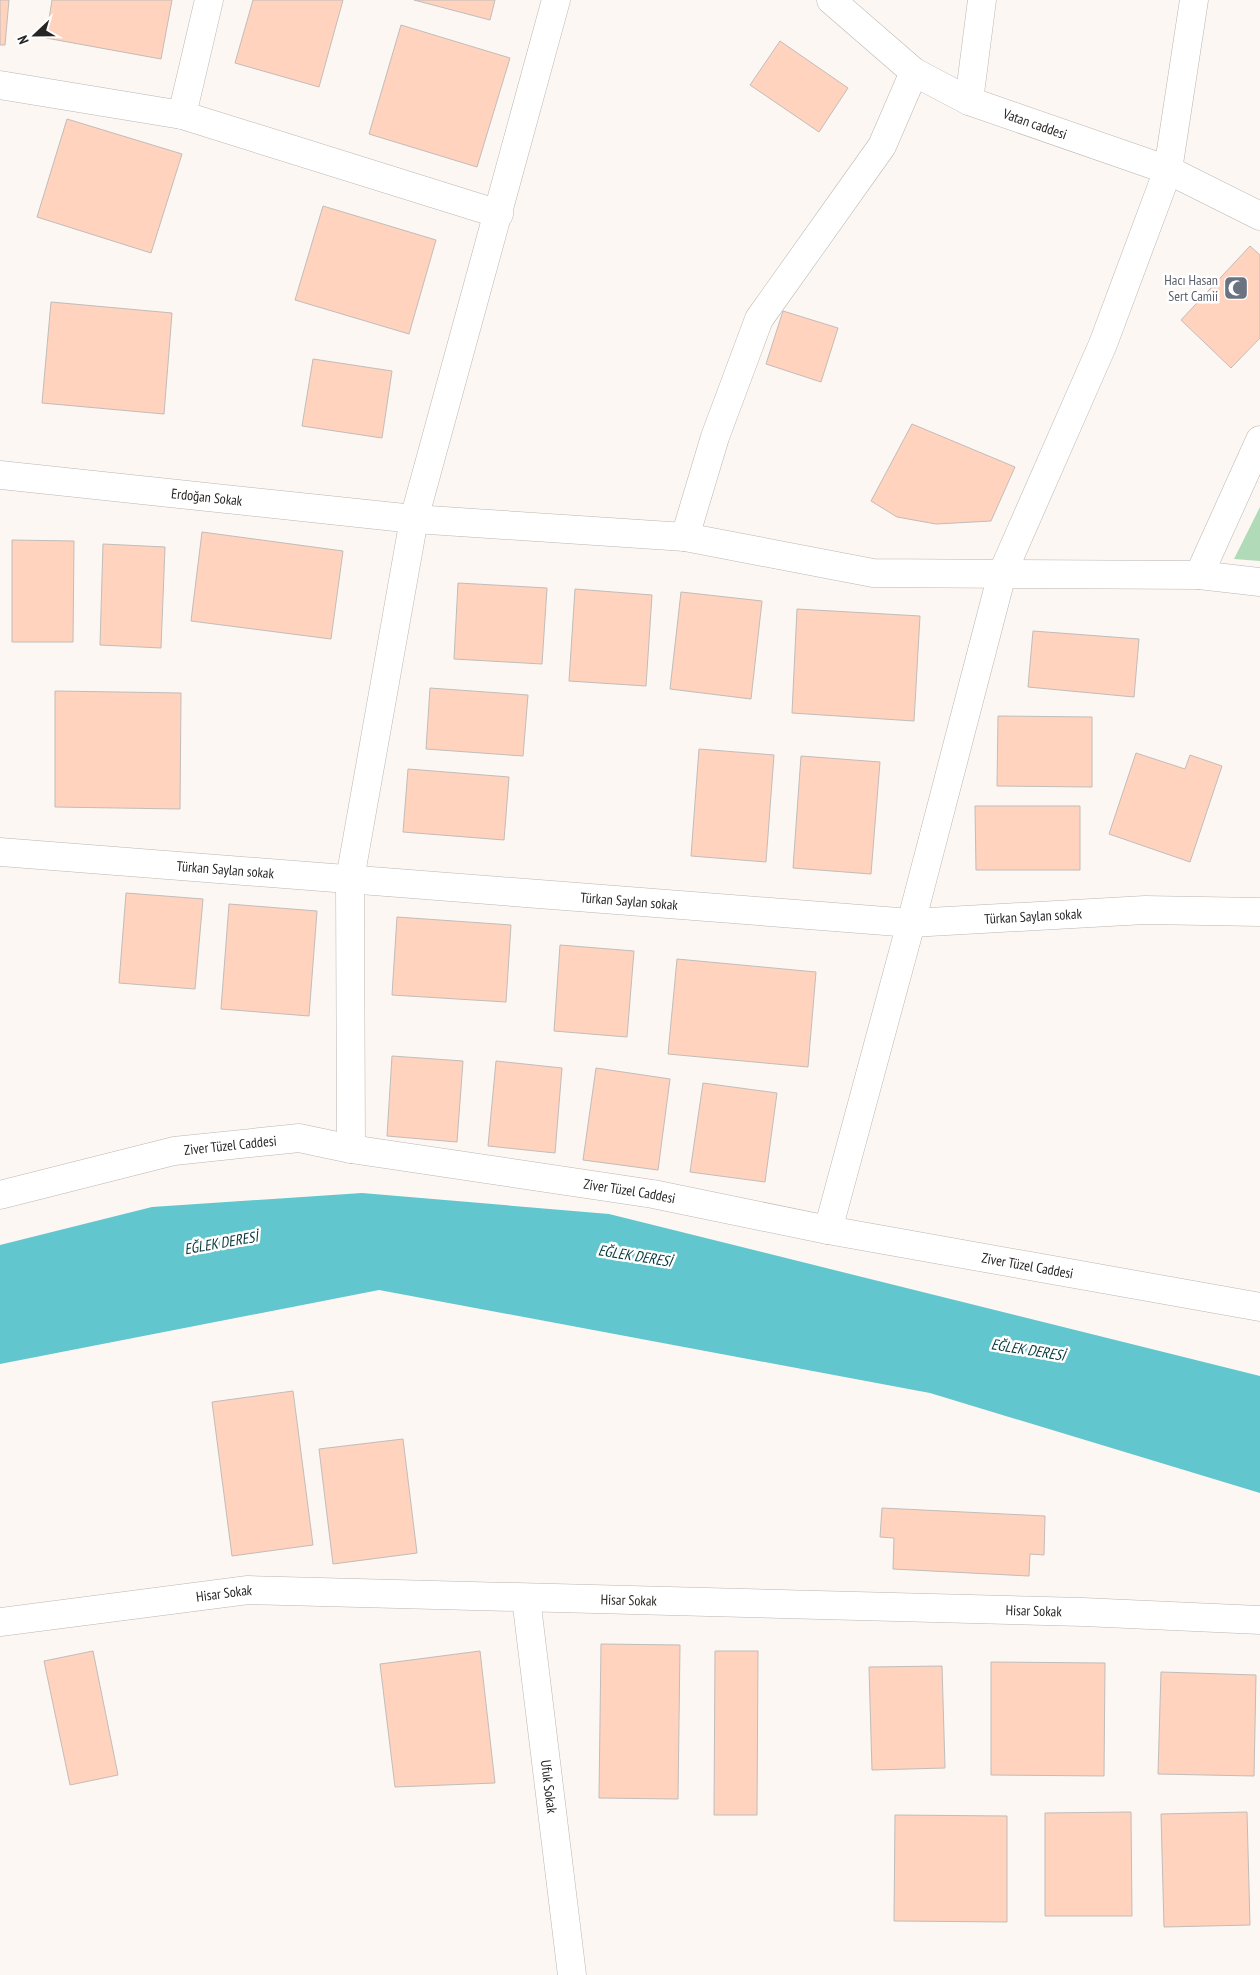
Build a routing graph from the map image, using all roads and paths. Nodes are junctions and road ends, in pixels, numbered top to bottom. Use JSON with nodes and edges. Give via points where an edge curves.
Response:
{"nodes":[{"id":1,"x":209,"y":0,"type":"edge"},
{"id":2,"x":556,"y":0,"type":"edge"},
{"id":3,"x":831,"y":0,"type":"edge"},
{"id":4,"x":982,"y":0,"type":"edge"},
{"id":5,"x":1194,"y":0,"type":"edge"},
{"id":6,"x":914,"y":72,"type":"junction"},
{"id":7,"x":0,"y":85,"type":"edge"},
{"id":8,"x":969,"y":101,"type":"junction"},
{"id":9,"x":182,"y":115,"type":"junction"},
{"id":10,"x":1168,"y":170,"type":"junction"},
{"id":11,"x":499,"y":214,"type":"junction"},
{"id":12,"x":1260,"y":216,"type":"edge"},
{"id":13,"x":1260,"y":440,"type":"edge"},
{"id":14,"x":0,"y":475,"type":"edge"},
{"id":15,"x":414,"y":519,"type":"junction"},
{"id":16,"x":685,"y":537,"type":"junction"},
{"id":17,"x":1002,"y":574,"type":"junction"},
{"id":18,"x":1199,"y":575,"type":"junction"},
{"id":19,"x":1260,"y":582,"type":"edge"},
{"id":20,"x":0,"y":852,"type":"edge"},
{"id":21,"x":350,"y":879,"type":"junction"},
{"id":22,"x":1260,"y":912,"type":"edge"},
{"id":23,"x":911,"y":923,"type":"junction"},
{"id":24,"x":351,"y":1149,"type":"junction"},
{"id":25,"x":0,"y":1195,"type":"edge"},
{"id":26,"x":828,"y":1230,"type":"junction"},
{"id":27,"x":1260,"y":1307,"type":"edge"},
{"id":28,"x":526,"y":1598,"type":"junction"},
{"id":29,"x":1260,"y":1620,"type":"edge"},
{"id":30,"x":0,"y":1622,"type":"edge"},
{"id":31,"x":572,"y":1975,"type":"edge"}],
"edges":[{"from":1,"to":9,"type":"street"},
{"from":2,"to":11,"type":"street"},
{"from":3,"to":6,"type":"street","name":"Vatan caddesi"},
{"from":4,"to":8,"type":"street"},
{"from":5,"to":10,"type":"street"},
{"from":6,"to":8,"type":"street","name":"Vatan caddesi"},
{"from":6,"to":16,"type":"street","via":[[882,146],[759,319],[715,437]]},
{"from":7,"to":9,"type":"street"},
{"from":8,"to":10,"type":"street","name":"Vatan caddesi"},
{"from":9,"to":11,"type":"street"},
{"from":10,"to":12,"type":"street","name":"Vatan caddesi"},
{"from":10,"to":17,"type":"street","via":[[1103,344]]},
{"from":11,"to":15,"type":"street"},
{"from":13,"to":18,"type":"street"},
{"from":14,"to":15,"type":"street","name":"Erdoğan Sokak"},
{"from":15,"to":16,"type":"street","name":"Erdoğan Sokak"},
{"from":15,"to":21,"type":"street"},
{"from":16,"to":17,"type":"street","name":"Erdoğan Sokak","via":[[873,573]]},
{"from":17,"to":18,"type":"street","name":"Erdoğan Sokak"},
{"from":17,"to":23,"type":"street"},
{"from":18,"to":19,"type":"street","name":"Erdoğan Sokak"},
{"from":20,"to":21,"type":"street","name":"Türkan Saylan sokak"},
{"from":21,"to":23,"type":"street","name":"Türkan Saylan sokak"},
{"from":21,"to":24,"type":"street"},
{"from":22,"to":23,"type":"street","name":"Türkan Saylan sokak","via":[[1145,910]]},
{"from":23,"to":26,"type":"street"},
{"from":24,"to":25,"type":"street","name":"Ziver Tüzel Caddesi","via":[[299,1138],[174,1152]]},
{"from":24,"to":26,"type":"street","name":"Ziver Tüzel Caddesi","via":[[653,1194]]},
{"from":26,"to":27,"type":"street","name":"Ziver Tüzel Caddesi"},
{"from":28,"to":29,"type":"street","name":"Hisar Sokak","via":[[1083,1612]]},
{"from":28,"to":30,"type":"street","name":"Hisar Sokak","via":[[248,1590]]},
{"from":28,"to":31,"type":"street","name":"Ufuk Sokak"}]}
